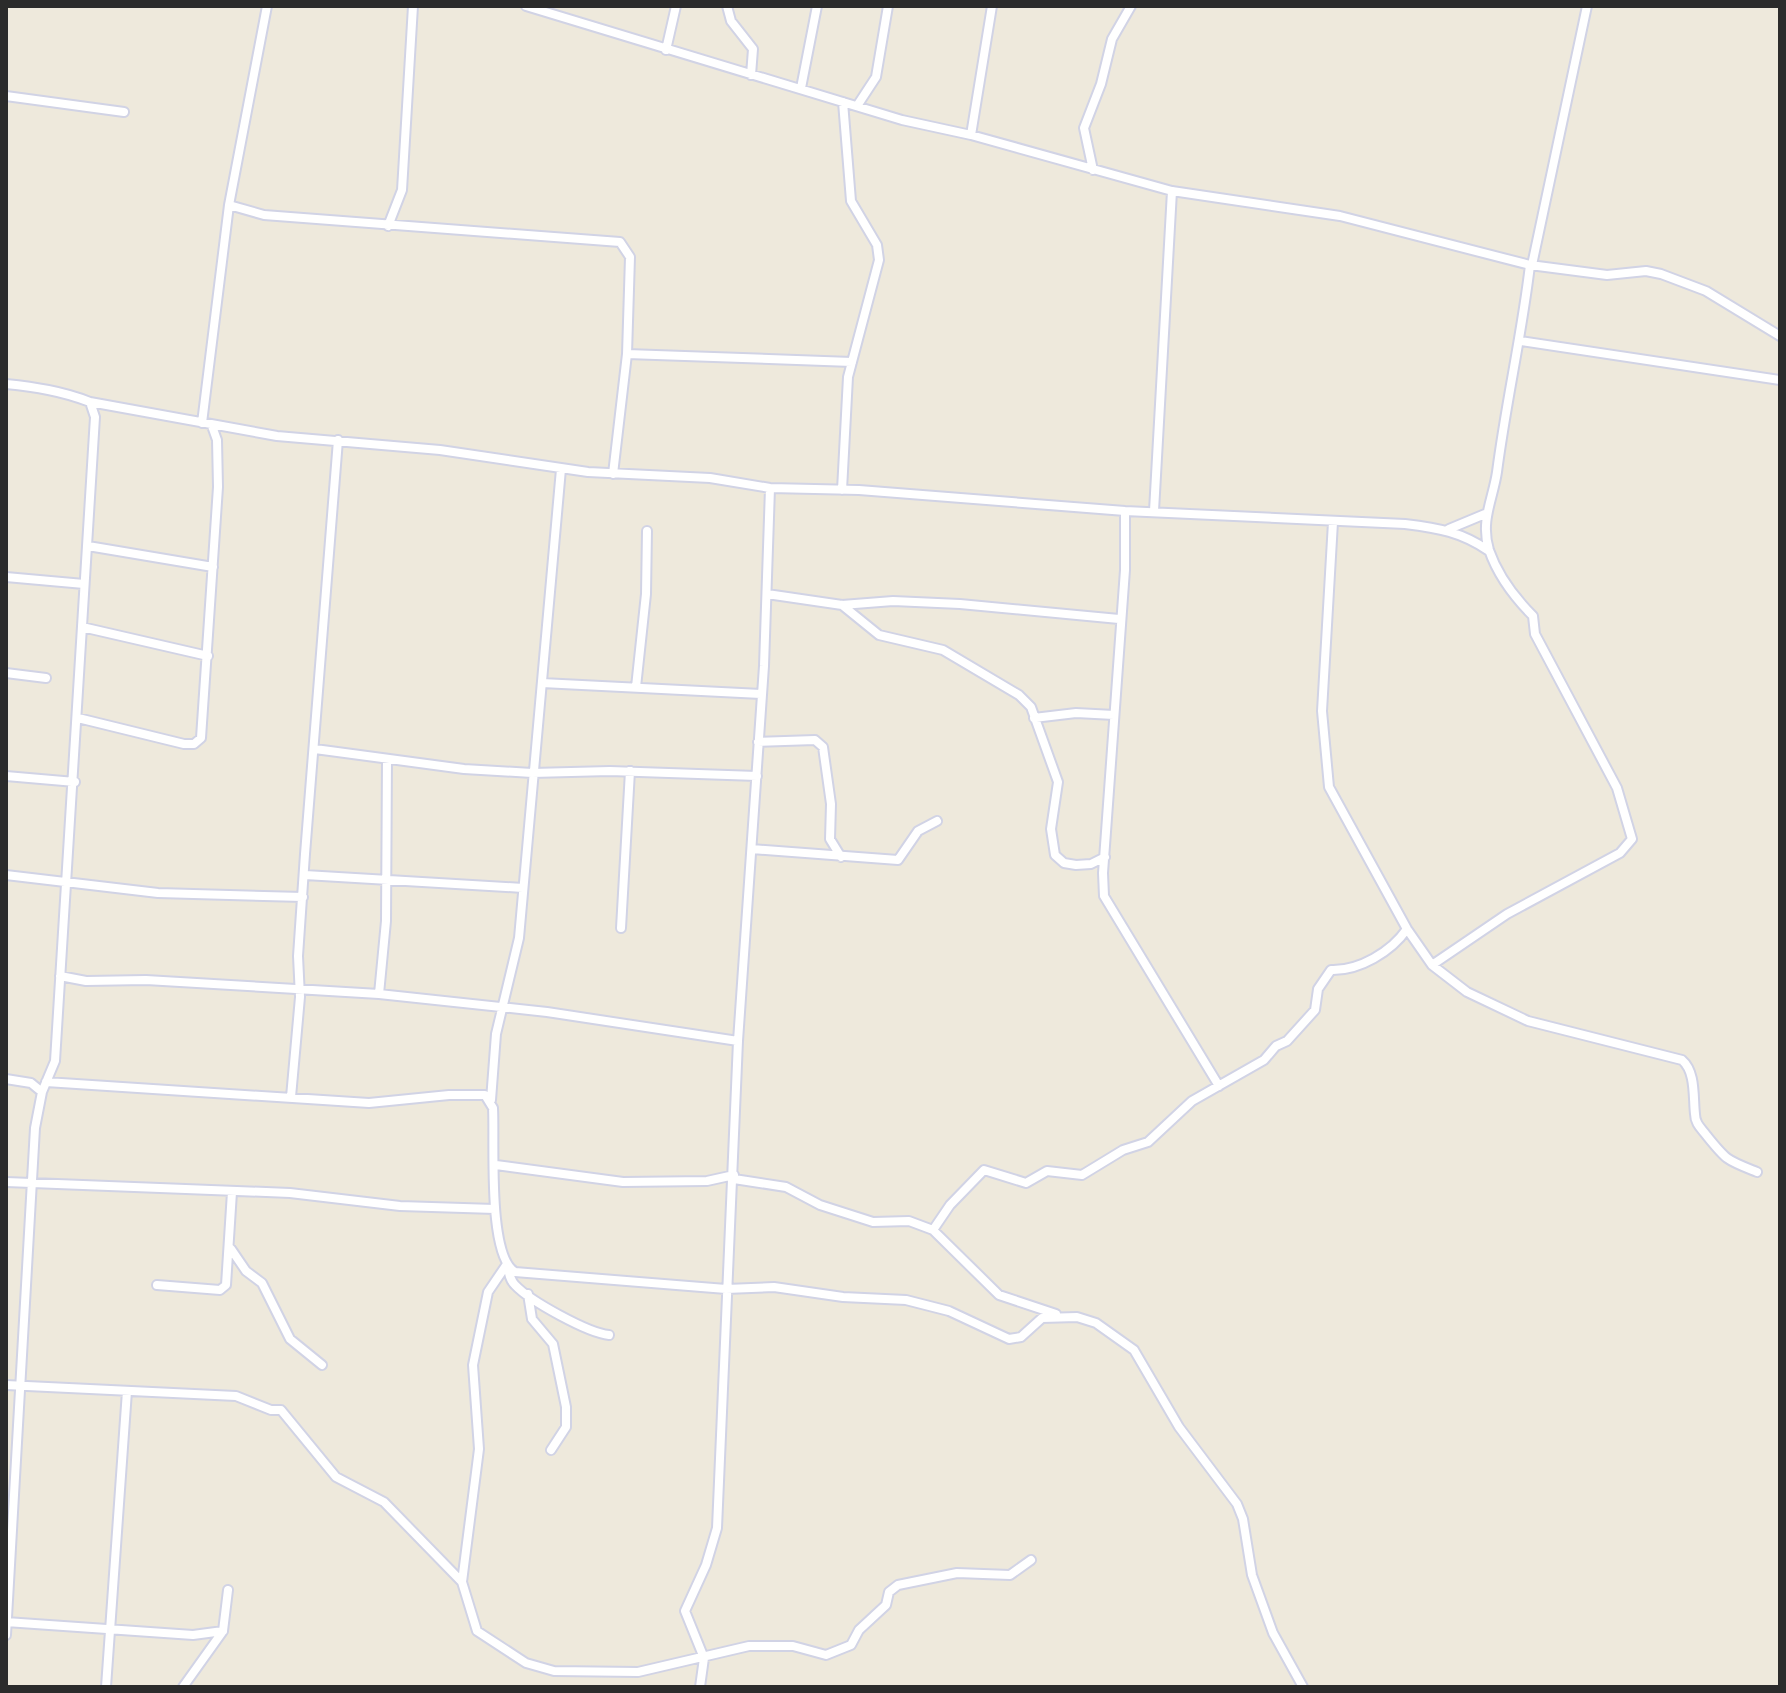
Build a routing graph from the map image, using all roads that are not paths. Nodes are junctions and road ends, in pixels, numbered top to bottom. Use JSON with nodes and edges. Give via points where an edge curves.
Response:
{"nodes":[{"id":1,"x":267,"y":6,"type":"edge"},
{"id":2,"x":413,"y":6,"type":"edge"},
{"id":3,"x":526,"y":6,"type":"edge"},
{"id":4,"x":676,"y":6,"type":"edge"},
{"id":5,"x":727,"y":6,"type":"edge"},
{"id":6,"x":817,"y":6,"type":"edge"},
{"id":7,"x":888,"y":6,"type":"edge"},
{"id":8,"x":992,"y":6,"type":"edge"},
{"id":9,"x":1131,"y":6,"type":"edge"},
{"id":10,"x":1587,"y":6,"type":"edge"},
{"id":11,"x":666,"y":50,"type":"junction"},
{"id":12,"x":751,"y":75,"type":"junction"},
{"id":13,"x":801,"y":88,"type":"junction"},
{"id":14,"x":6,"y":96,"type":"edge"},
{"id":15,"x":843,"y":102,"type":"junction"},
{"id":16,"x":857,"y":106,"type":"junction"},
{"id":17,"x":124,"y":112,"type":"dead end"},
{"id":18,"x":971,"y":135,"type":"junction"},
{"id":19,"x":1093,"y":170,"type":"junction"},
{"id":20,"x":1172,"y":191,"type":"junction"},
{"id":21,"x":229,"y":205,"type":"junction"},
{"id":22,"x":388,"y":226,"type":"junction"},
{"id":23,"x":1531,"y":265,"type":"junction"},
{"id":24,"x":1780,"y":336,"type":"edge"},
{"id":25,"x":1521,"y":341,"type":"junction"},
{"id":26,"x":627,"y":354,"type":"junction"},
{"id":27,"x":852,"y":362,"type":"junction"},
{"id":28,"x":1780,"y":380,"type":"edge"},
{"id":29,"x":6,"y":384,"type":"edge"},
{"id":30,"x":90,"y":402,"type":"junction"},
{"id":31,"x":202,"y":423,"type":"junction"},
{"id":32,"x":212,"y":426,"type":"junction"},
{"id":33,"x":338,"y":440,"type":"junction"},
{"id":34,"x":561,"y":469,"type":"junction"},
{"id":35,"x":613,"y":474,"type":"junction"},
{"id":36,"x":770,"y":488,"type":"junction"},
{"id":37,"x":842,"y":490,"type":"junction"},
{"id":38,"x":1125,"y":511,"type":"junction"},
{"id":39,"x":1154,"y":511,"type":"junction"},
{"id":40,"x":1485,"y":514,"type":"junction"},
{"id":41,"x":1333,"y":522,"type":"junction"},
{"id":42,"x":1448,"y":529,"type":"junction"},
{"id":43,"x":647,"y":531,"type":"dead end"},
{"id":44,"x":88,"y":546,"type":"junction"},
{"id":45,"x":1489,"y":551,"type":"junction"},
{"id":46,"x":213,"y":567,"type":"junction"},
{"id":47,"x":6,"y":577,"type":"edge"},
{"id":48,"x":84,"y":584,"type":"junction"},
{"id":49,"x":767,"y":594,"type":"junction"},
{"id":50,"x":842,"y":605,"type":"junction"},
{"id":51,"x":1119,"y":619,"type":"junction"},
{"id":52,"x":82,"y":627,"type":"junction"},
{"id":53,"x":208,"y":656,"type":"junction"},
{"id":54,"x":6,"y":673,"type":"edge"},
{"id":55,"x":46,"y":678,"type":"dead end"},
{"id":56,"x":542,"y":683,"type":"junction"},
{"id":57,"x":636,"y":687,"type":"junction"},
{"id":58,"x":761,"y":694,"type":"junction"},
{"id":59,"x":1114,"y":715,"type":"junction"},
{"id":60,"x":78,"y":718,"type":"junction"},
{"id":61,"x":1034,"y":718,"type":"junction"},
{"id":62,"x":758,"y":742,"type":"junction"},
{"id":63,"x":315,"y":749,"type":"junction"},
{"id":64,"x":387,"y":759,"type":"junction"},
{"id":65,"x":630,"y":771,"type":"junction"},
{"id":66,"x":532,"y":773,"type":"junction"},
{"id":67,"x":6,"y":776,"type":"edge"},
{"id":68,"x":757,"y":776,"type":"junction"},
{"id":69,"x":75,"y":782,"type":"junction"},
{"id":70,"x":937,"y":821,"type":"dead end"},
{"id":71,"x":752,"y":849,"type":"junction"},
{"id":72,"x":841,"y":857,"type":"junction"},
{"id":73,"x":1105,"y":857,"type":"junction"},
{"id":74,"x":6,"y":875,"type":"edge"},
{"id":75,"x":305,"y":875,"type":"junction"},
{"id":76,"x":386,"y":880,"type":"junction"},
{"id":77,"x":68,"y":885,"type":"junction"},
{"id":78,"x":523,"y":888,"type":"junction"},
{"id":79,"x":303,"y":897,"type":"junction"},
{"id":80,"x":621,"y":928,"type":"dead end"},
{"id":81,"x":1407,"y":929,"type":"junction"},
{"id":82,"x":1432,"y":965,"type":"junction"},
{"id":83,"x":60,"y":976,"type":"junction"},
{"id":84,"x":300,"y":989,"type":"junction"},
{"id":85,"x":379,"y":994,"type":"junction"},
{"id":86,"x":501,"y":1008,"type":"junction"},
{"id":87,"x":738,"y":1041,"type":"junction"},
{"id":88,"x":6,"y":1079,"type":"edge"},
{"id":89,"x":46,"y":1082,"type":"junction"},
{"id":90,"x":1219,"y":1086,"type":"junction"},
{"id":91,"x":42,"y":1092,"type":"junction"},
{"id":92,"x":291,"y":1097,"type":"junction"},
{"id":93,"x":491,"y":1100,"type":"junction"},
{"id":94,"x":496,"y":1165,"type":"junction"},
{"id":95,"x":1757,"y":1172,"type":"dead end"},
{"id":96,"x":734,"y":1177,"type":"junction"},
{"id":97,"x":6,"y":1182,"type":"edge"},
{"id":98,"x":31,"y":1183,"type":"junction"},
{"id":99,"x":232,"y":1192,"type":"junction"},
{"id":100,"x":495,"y":1209,"type":"junction"},
{"id":101,"x":933,"y":1230,"type":"junction"},
{"id":102,"x":230,"y":1247,"type":"junction"},
{"id":103,"x":507,"y":1266,"type":"junction"},
{"id":104,"x":157,"y":1285,"type":"dead end"},
{"id":105,"x":726,"y":1289,"type":"junction"},
{"id":106,"x":528,"y":1294,"type":"junction"},
{"id":107,"x":1060,"y":1315,"type":"junction"},
{"id":108,"x":609,"y":1335,"type":"dead end"},
{"id":109,"x":322,"y":1365,"type":"dead end"},
{"id":110,"x":6,"y":1385,"type":"edge"},
{"id":111,"x":19,"y":1385,"type":"junction"},
{"id":112,"x":127,"y":1391,"type":"junction"},
{"id":113,"x":551,"y":1450,"type":"dead end"},
{"id":114,"x":10,"y":1517,"type":"edge"},
{"id":115,"x":1031,"y":1560,"type":"dead end"},
{"id":116,"x":462,"y":1582,"type":"junction"},
{"id":117,"x":228,"y":1590,"type":"dead end"},
{"id":118,"x":6,"y":1622,"type":"edge"},
{"id":119,"x":109,"y":1626,"type":"junction"},
{"id":120,"x":223,"y":1631,"type":"junction"},
{"id":121,"x":6,"y":1635,"type":"edge"},
{"id":122,"x":704,"y":1658,"type":"junction"},
{"id":123,"x":106,"y":1687,"type":"edge"},
{"id":124,"x":183,"y":1687,"type":"edge"},
{"id":125,"x":700,"y":1687,"type":"edge"},
{"id":126,"x":1303,"y":1687,"type":"edge"}],
"edges":[{"from":1,"to":21,"type":"street"},
{"from":2,"to":22,"type":"street","via":[[402,190]]},
{"from":3,"to":11,"type":"street"},
{"from":4,"to":11,"type":"street"},
{"from":5,"to":12,"type":"street","via":[[731,21],[753,49]]},
{"from":6,"to":13,"type":"street"},
{"from":7,"to":16,"type":"street","via":[[876,77]]},
{"from":8,"to":18,"type":"street"},
{"from":9,"to":19,"type":"street","via":[[1112,39],[1084,128]]},
{"from":10,"to":23,"type":"street"},
{"from":11,"to":12,"type":"street"},
{"from":12,"to":13,"type":"street"},
{"from":13,"to":15,"type":"street"},
{"from":14,"to":17,"type":"street"},
{"from":15,"to":16,"type":"street"},
{"from":15,"to":27,"type":"street","via":[[851,201],[877,245],[879,260]]},
{"from":16,"to":18,"type":"street"},
{"from":18,"to":19,"type":"street"},
{"from":19,"to":20,"type":"street"},
{"from":20,"to":23,"type":"street","via":[[1340,216]]},
{"from":20,"to":39,"type":"street"},
{"from":21,"to":22,"type":"street","via":[[264,215]]},
{"from":21,"to":31,"type":"street"},
{"from":22,"to":26,"type":"street","via":[[620,242],[630,257]]},
{"from":23,"to":24,"type":"street","via":[[1607,275],[1661,274],[1706,291]]},
{"from":23,"to":25,"type":"street"},
{"from":25,"to":28,"type":"street"},
{"from":25,"to":40,"type":"street"},
{"from":26,"to":27,"type":"street"},
{"from":26,"to":35,"type":"street"},
{"from":27,"to":37,"type":"street"},
{"from":29,"to":30,"type":"street","via":[[52,389]]},
{"from":30,"to":31,"type":"street"},
{"from":30,"to":44,"type":"street","via":[[95,417]]},
{"from":31,"to":32,"type":"street"},
{"from":32,"to":33,"type":"street"},
{"from":32,"to":46,"type":"street","via":[[218,487]]},
{"from":33,"to":34,"type":"street"},
{"from":33,"to":63,"type":"street"},
{"from":34,"to":35,"type":"street"},
{"from":34,"to":56,"type":"street"},
{"from":35,"to":36,"type":"street","via":[[710,478]]},
{"from":36,"to":37,"type":"street"},
{"from":36,"to":49,"type":"street"},
{"from":37,"to":38,"type":"street"},
{"from":38,"to":39,"type":"street"},
{"from":38,"to":51,"type":"street"},
{"from":39,"to":41,"type":"street"},
{"from":40,"to":42,"type":"street"},
{"from":40,"to":45,"type":"street"},
{"from":41,"to":42,"type":"street"},
{"from":41,"to":81,"type":"street","via":[[1324,763],[1338,807]]},
{"from":42,"to":45,"type":"street"},
{"from":43,"to":57,"type":"street"},
{"from":44,"to":46,"type":"street"},
{"from":44,"to":48,"type":"street"},
{"from":45,"to":82,"type":"street","via":[[1514,599],[1533,616],[1535,634],[1617,788],[1632,839],[1620,853],[1507,914]]},
{"from":46,"to":53,"type":"street"},
{"from":47,"to":48,"type":"street"},
{"from":48,"to":52,"type":"street"},
{"from":49,"to":50,"type":"street"},
{"from":49,"to":58,"type":"street"},
{"from":50,"to":51,"type":"street","via":[[960,604]]},
{"from":50,"to":61,"type":"street","via":[[879,635],[943,650],[986,674],[1019,695]]},
{"from":51,"to":59,"type":"street"},
{"from":52,"to":53,"type":"street"},
{"from":52,"to":60,"type":"street"},
{"from":53,"to":60,"type":"street","via":[[204,729],[194,744]]},
{"from":54,"to":55,"type":"street"},
{"from":56,"to":57,"type":"street"},
{"from":56,"to":66,"type":"street"},
{"from":57,"to":58,"type":"street"},
{"from":58,"to":62,"type":"street"},
{"from":59,"to":61,"type":"street"},
{"from":59,"to":73,"type":"street"},
{"from":60,"to":69,"type":"street"},
{"from":61,"to":73,"type":"street","via":[[1058,782],[1051,829],[1055,855],[1076,865]]},
{"from":62,"to":68,"type":"street"},
{"from":62,"to":72,"type":"street","via":[[815,740],[823,747],[830,839]]},
{"from":63,"to":64,"type":"street"},
{"from":63,"to":75,"type":"street"},
{"from":64,"to":66,"type":"street"},
{"from":64,"to":76,"type":"street"},
{"from":65,"to":66,"type":"street"},
{"from":65,"to":68,"type":"street"},
{"from":65,"to":80,"type":"street"},
{"from":66,"to":78,"type":"street"},
{"from":67,"to":69,"type":"street"},
{"from":68,"to":71,"type":"street"},
{"from":69,"to":77,"type":"street"},
{"from":70,"to":72,"type":"street","via":[[918,831],[901,859]]},
{"from":71,"to":72,"type":"street"},
{"from":71,"to":87,"type":"street"},
{"from":73,"to":90,"type":"street","via":[[1104,896]]},
{"from":74,"to":77,"type":"street"},
{"from":75,"to":76,"type":"street"},
{"from":75,"to":79,"type":"street"},
{"from":76,"to":78,"type":"street"},
{"from":76,"to":85,"type":"street"},
{"from":77,"to":79,"type":"street"},
{"from":77,"to":83,"type":"street"},
{"from":78,"to":86,"type":"street","via":[[519,938]]},
{"from":79,"to":84,"type":"street"},
{"from":81,"to":82,"type":"street"},
{"from":81,"to":90,"type":"street","via":[[1361,965],[1331,970],[1323,977],[1307,1022],[1264,1060]]},
{"from":82,"to":95,"type":"street","via":[[1467,992],[1528,1021],[1682,1060],[1688,1065],[1700,1128],[1720,1156]]},
{"from":83,"to":84,"type":"street"},
{"from":83,"to":89,"type":"street","via":[[55,1061]]},
{"from":84,"to":85,"type":"street"},
{"from":84,"to":92,"type":"street"},
{"from":85,"to":86,"type":"street"},
{"from":86,"to":87,"type":"street"},
{"from":86,"to":93,"type":"street"},
{"from":87,"to":96,"type":"street"},
{"from":88,"to":91,"type":"street","via":[[31,1083]]},
{"from":89,"to":91,"type":"street"},
{"from":89,"to":92,"type":"street"},
{"from":90,"to":101,"type":"street","via":[[1192,1101],[1148,1142],[1123,1150],[1082,1175],[1047,1171],[1026,1183],[984,1170]]},
{"from":91,"to":98,"type":"street"},
{"from":92,"to":93,"type":"street","via":[[385,1102],[477,1094]]},
{"from":93,"to":94,"type":"street"},
{"from":94,"to":96,"type":"street","via":[[623,1182]]},
{"from":94,"to":100,"type":"street"},
{"from":96,"to":101,"type":"street","via":[[786,1187],[820,1205],[873,1222],[909,1221]]},
{"from":96,"to":105,"type":"street"},
{"from":97,"to":98,"type":"street"},
{"from":98,"to":99,"type":"street"},
{"from":98,"to":111,"type":"street"},
{"from":99,"to":100,"type":"street"},
{"from":99,"to":102,"type":"street"},
{"from":100,"to":103,"type":"street"},
{"from":101,"to":107,"type":"street","via":[[999,1295]]},
{"from":102,"to":104,"type":"street","via":[[228,1279],[220,1290]]},
{"from":102,"to":109,"type":"street","via":[[262,1283],[290,1339]]},
{"from":103,"to":105,"type":"street","via":[[522,1274]]},
{"from":103,"to":106,"type":"street","via":[[515,1284]]},
{"from":103,"to":116,"type":"street","via":[[488,1292],[473,1365],[479,1449]]},
{"from":105,"to":107,"type":"street","via":[[774,1287],[906,1300],[960,1315],[1009,1339],[1021,1337],[1042,1318]]},
{"from":105,"to":122,"type":"street","via":[[717,1528],[685,1611]]},
{"from":106,"to":108,"type":"street","via":[[595,1333]]},
{"from":106,"to":113,"type":"street","via":[[532,1319],[553,1344],[566,1407],[566,1427]]},
{"from":107,"to":126,"type":"street","via":[[1096,1323],[1134,1350],[1179,1427],[1237,1504],[1252,1575],[1273,1633]]},
{"from":110,"to":111,"type":"street"},
{"from":111,"to":112,"type":"street"},
{"from":111,"to":114,"type":"street"},
{"from":112,"to":116,"type":"street","via":[[236,1396],[281,1410],[336,1477],[384,1502]]},
{"from":112,"to":119,"type":"street"},
{"from":114,"to":118,"type":"street"},
{"from":115,"to":122,"type":"street","via":[[1010,1575],[947,1574],[898,1585],[851,1645],[836,1653],[749,1646]]},
{"from":116,"to":122,"type":"street","via":[[477,1631],[526,1663],[554,1671],[610,1674]]},
{"from":117,"to":120,"type":"street"},
{"from":118,"to":119,"type":"street"},
{"from":118,"to":121,"type":"street"},
{"from":119,"to":120,"type":"street","via":[[193,1635]]},
{"from":119,"to":123,"type":"street"},
{"from":120,"to":124,"type":"street"},
{"from":122,"to":125,"type":"street"}]}
